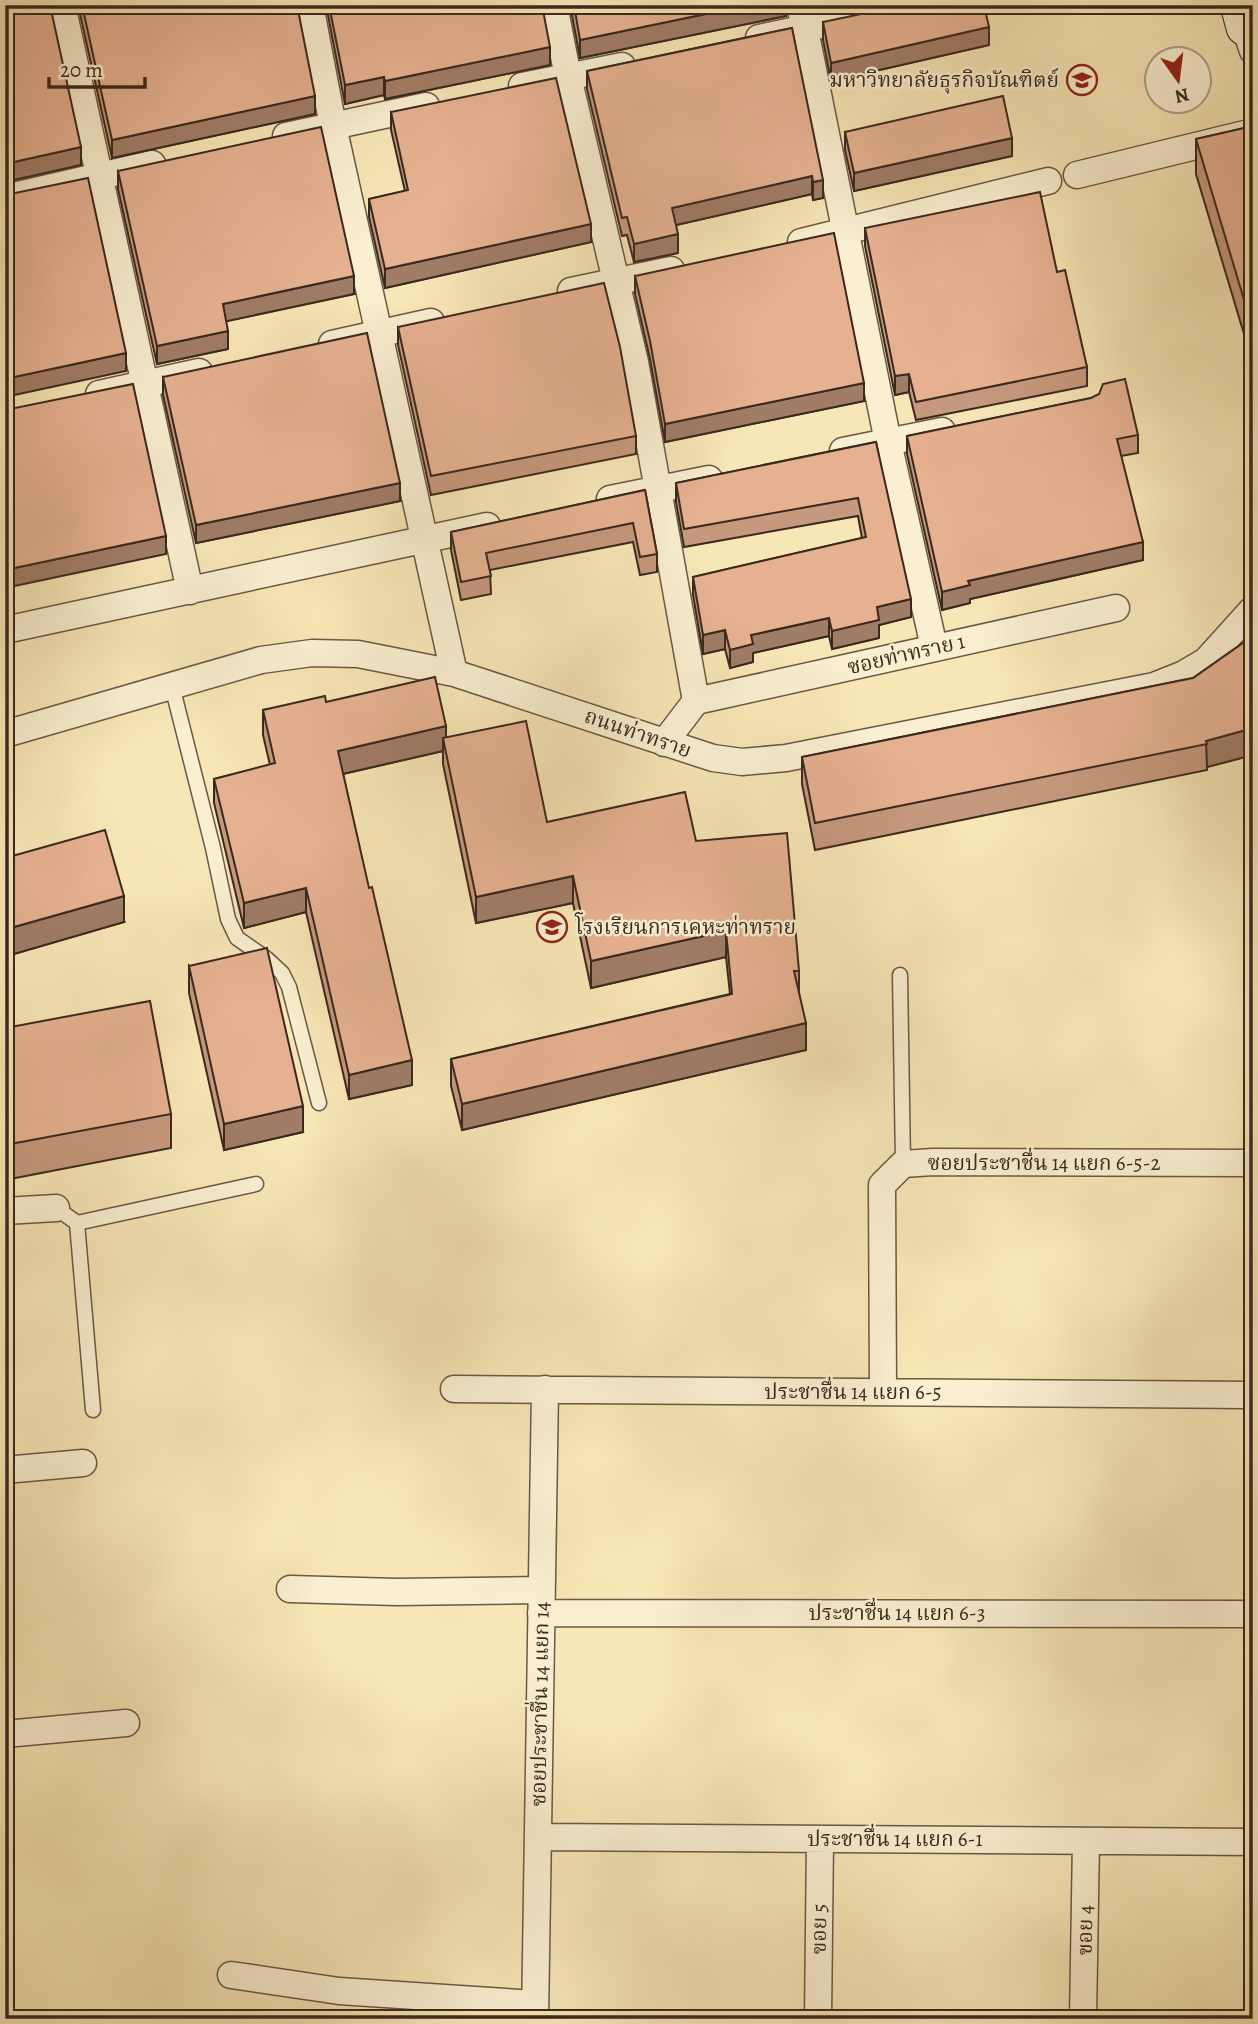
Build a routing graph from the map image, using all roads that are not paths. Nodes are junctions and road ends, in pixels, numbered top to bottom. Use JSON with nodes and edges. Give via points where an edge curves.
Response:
{"nodes":[{"id":1,"x":62,"y":5,"type":"edge"},
{"id":2,"x":310,"y":5,"type":"edge"},
{"id":3,"x":554,"y":5,"type":"edge"},
{"id":4,"x":915,"y":5,"type":"edge"},
{"id":5,"x":802,"y":17,"type":"edge"},
{"id":6,"x":739,"y":42,"type":"edge"},
{"id":7,"x":647,"y":61,"type":"edge"},
{"id":8,"x":568,"y":77,"type":"junction"},
{"id":9,"x":503,"y":90,"type":"edge"},
{"id":10,"x":451,"y":101,"type":"edge"},
{"id":11,"x":333,"y":126,"type":"junction"},
{"id":12,"x":1253,"y":132,"type":"edge"},
{"id":13,"x":268,"y":139,"type":"edge"},
{"id":14,"x":176,"y":159,"type":"edge"},
{"id":15,"x":1077,"y":175,"type":"dead end"},
{"id":16,"x":98,"y":176,"type":"junction"},
{"id":17,"x":1048,"y":181,"type":"dead end"},
{"id":18,"x":5,"y":198,"type":"edge"},
{"id":19,"x":845,"y":233,"type":"junction"},
{"id":20,"x":778,"y":247,"type":"edge"},
{"id":21,"x":697,"y":264,"type":"edge"},
{"id":22,"x":616,"y":281,"type":"junction"},
{"id":23,"x":550,"y":295,"type":"edge"},
{"id":24,"x":459,"y":316,"type":"edge"},
{"id":25,"x":380,"y":333,"type":"junction"},
{"id":26,"x":302,"y":350,"type":"edge"},
{"id":27,"x":223,"y":367,"type":"edge"},
{"id":28,"x":144,"y":384,"type":"junction"},
{"id":29,"x":81,"y":398,"type":"edge"},
{"id":30,"x":968,"y":425,"type":"edge"},
{"id":31,"x":888,"y":442,"type":"junction"},
{"id":32,"x":821,"y":456,"type":"edge"},
{"id":33,"x":726,"y":475,"type":"edge"},
{"id":34,"x":659,"y":489,"type":"junction"},
{"id":35,"x":581,"y":506,"type":"edge"},
{"id":36,"x":516,"y":520,"type":"edge"},
{"id":37,"x":426,"y":539,"type":"junction"},
{"id":38,"x":190,"y":591,"type":"junction"},
{"id":39,"x":1116,"y":608,"type":"dead end"},
{"id":40,"x":1253,"y":609,"type":"edge"},
{"id":41,"x":5,"y":631,"type":"edge"},
{"id":42,"x":934,"y":647,"type":"junction"},
{"id":43,"x":454,"y":673,"type":"junction"},
{"id":44,"x":172,"y":686,"type":"junction"},
{"id":45,"x":696,"y":701,"type":"junction"},
{"id":46,"x":5,"y":734,"type":"edge"},
{"id":47,"x":664,"y":743,"type":"junction"},
{"id":48,"x":900,"y":975,"type":"dead end"},
{"id":49,"x":319,"y":1103,"type":"dead end"},
{"id":50,"x":1253,"y":1163,"type":"edge"},
{"id":51,"x":903,"y":1164,"type":"junction"},
{"id":52,"x":256,"y":1184,"type":"dead end"},
{"id":53,"x":5,"y":1212,"type":"edge"},
{"id":54,"x":66,"y":1215,"type":"junction"},
{"id":55,"x":454,"y":1389,"type":"dead end"},
{"id":56,"x":545,"y":1389,"type":"junction"},
{"id":57,"x":883,"y":1392,"type":"junction"},
{"id":58,"x":1253,"y":1395,"type":"edge"},
{"id":59,"x":93,"y":1410,"type":"dead end"},
{"id":60,"x":83,"y":1464,"type":"dead end"},
{"id":61,"x":5,"y":1470,"type":"edge"},
{"id":62,"x":290,"y":1589,"type":"dead end"},
{"id":63,"x":541,"y":1601,"type":"junction"},
{"id":64,"x":1253,"y":1614,"type":"edge"},
{"id":65,"x":126,"y":1723,"type":"dead end"},
{"id":66,"x":5,"y":1734,"type":"edge"},
{"id":67,"x":538,"y":1837,"type":"junction"},
{"id":68,"x":820,"y":1839,"type":"junction"},
{"id":69,"x":1086,"y":1841,"type":"junction"},
{"id":70,"x":1253,"y":1842,"type":"edge"},
{"id":71,"x":231,"y":1975,"type":"dead end"},
{"id":72,"x":535,"y":2012,"type":"edge"},
{"id":73,"x":818,"y":2019,"type":"edge"},
{"id":74,"x":1083,"y":2019,"type":"edge"}],
"edges":[{"from":1,"to":16,"type":"street"},
{"from":2,"to":11,"type":"street"},
{"from":3,"to":8,"type":"street"},
{"from":4,"to":5,"type":"street"},
{"from":5,"to":6,"type":"street"},
{"from":5,"to":19,"type":"street"},
{"from":7,"to":8,"type":"street"},
{"from":8,"to":9,"type":"street"},
{"from":8,"to":22,"type":"street"},
{"from":10,"to":11,"type":"street"},
{"from":11,"to":13,"type":"street"},
{"from":11,"to":25,"type":"street"},
{"from":12,"to":15,"type":"street"},
{"from":14,"to":16,"type":"street"},
{"from":16,"to":18,"type":"street"},
{"from":16,"to":28,"type":"street"},
{"from":17,"to":19,"type":"street"},
{"from":19,"to":20,"type":"street"},
{"from":19,"to":31,"type":"street"},
{"from":21,"to":22,"type":"street"},
{"from":22,"to":23,"type":"street"},
{"from":22,"to":34,"type":"street"},
{"from":24,"to":25,"type":"street"},
{"from":25,"to":26,"type":"street"},
{"from":25,"to":37,"type":"street"},
{"from":27,"to":28,"type":"street"},
{"from":28,"to":29,"type":"street"},
{"from":28,"to":38,"type":"street"},
{"from":30,"to":31,"type":"street"},
{"from":31,"to":32,"type":"street"},
{"from":31,"to":42,"type":"street"},
{"from":33,"to":34,"type":"street"},
{"from":34,"to":35,"type":"street"},
{"from":34,"to":45,"type":"street"},
{"from":36,"to":37,"type":"street"},
{"from":37,"to":38,"type":"street"},
{"from":37,"to":43,"type":"street"},
{"from":38,"to":41,"type":"street"},
{"from":39,"to":42,"type":"street","name":"ซอยท่าทราย 1"},
{"from":40,"to":47,"type":"street","name":"ถนนท่าทราย","via":[[1206,661],[1154,685],[786,758],[742,762]]},
{"from":42,"to":45,"type":"street","name":"ซอยท่าทราย 1"},
{"from":43,"to":44,"type":"street","name":"ถนนท่าทราย","via":[[358,654],[312,653],[261,660]]},
{"from":43,"to":47,"type":"street","name":"ถนนท่าทราย"},
{"from":44,"to":46,"type":"street","name":"ถนนท่าทราย"},
{"from":44,"to":49,"type":"lane","via":[[228,919],[237,938],[267,959],[289,986]]},
{"from":45,"to":47,"type":"street"},
{"from":48,"to":51,"type":"lane"},
{"from":50,"to":51,"type":"street","name":"ซอยประชาชื่น 14 แยก 6-5-2"},
{"from":51,"to":57,"type":"street","name":"ซอยประชาชื่น 14 แยก 6-5-2","via":[[882,1185]]},
{"from":52,"to":54,"type":"lane"},
{"from":53,"to":54,"type":"street"},
{"from":54,"to":59,"type":"lane"},
{"from":55,"to":56,"type":"street","name":"ประชาชื่น 14 แยก 6-5"},
{"from":56,"to":57,"type":"street","name":"ประชาชื่น 14 แยก 6-5"},
{"from":56,"to":63,"type":"street","name":"ซอยประชาชื่น 14 แยก 14"},
{"from":57,"to":58,"type":"street","name":"ประชาชื่น 14 แยก 6-5"},
{"from":60,"to":61,"type":"street"},
{"from":62,"to":63,"type":"street","name":"ประชาชื่น 14 แยก 6-3"},
{"from":63,"to":64,"type":"street","name":"ประชาชื่น 14 แยก 6-3"},
{"from":63,"to":67,"type":"street","name":"ซอยประชาชื่น 14 แยก 14"},
{"from":65,"to":66,"type":"street"},
{"from":67,"to":68,"type":"street","name":"ประชาชื่น 14 แยก 6-1"},
{"from":67,"to":72,"type":"street","name":"ซอยประชาชื่น 14 แยก 14"},
{"from":68,"to":69,"type":"street","name":"ประชาชื่น 14 แยก 6-1"},
{"from":68,"to":73,"type":"street","name":"ฃอย 5"},
{"from":69,"to":70,"type":"street","name":"ประชาชื่น 14 แยก 6-1"},
{"from":69,"to":74,"type":"street","name":"ขอย 4"},
{"from":71,"to":72,"type":"street"}]}
